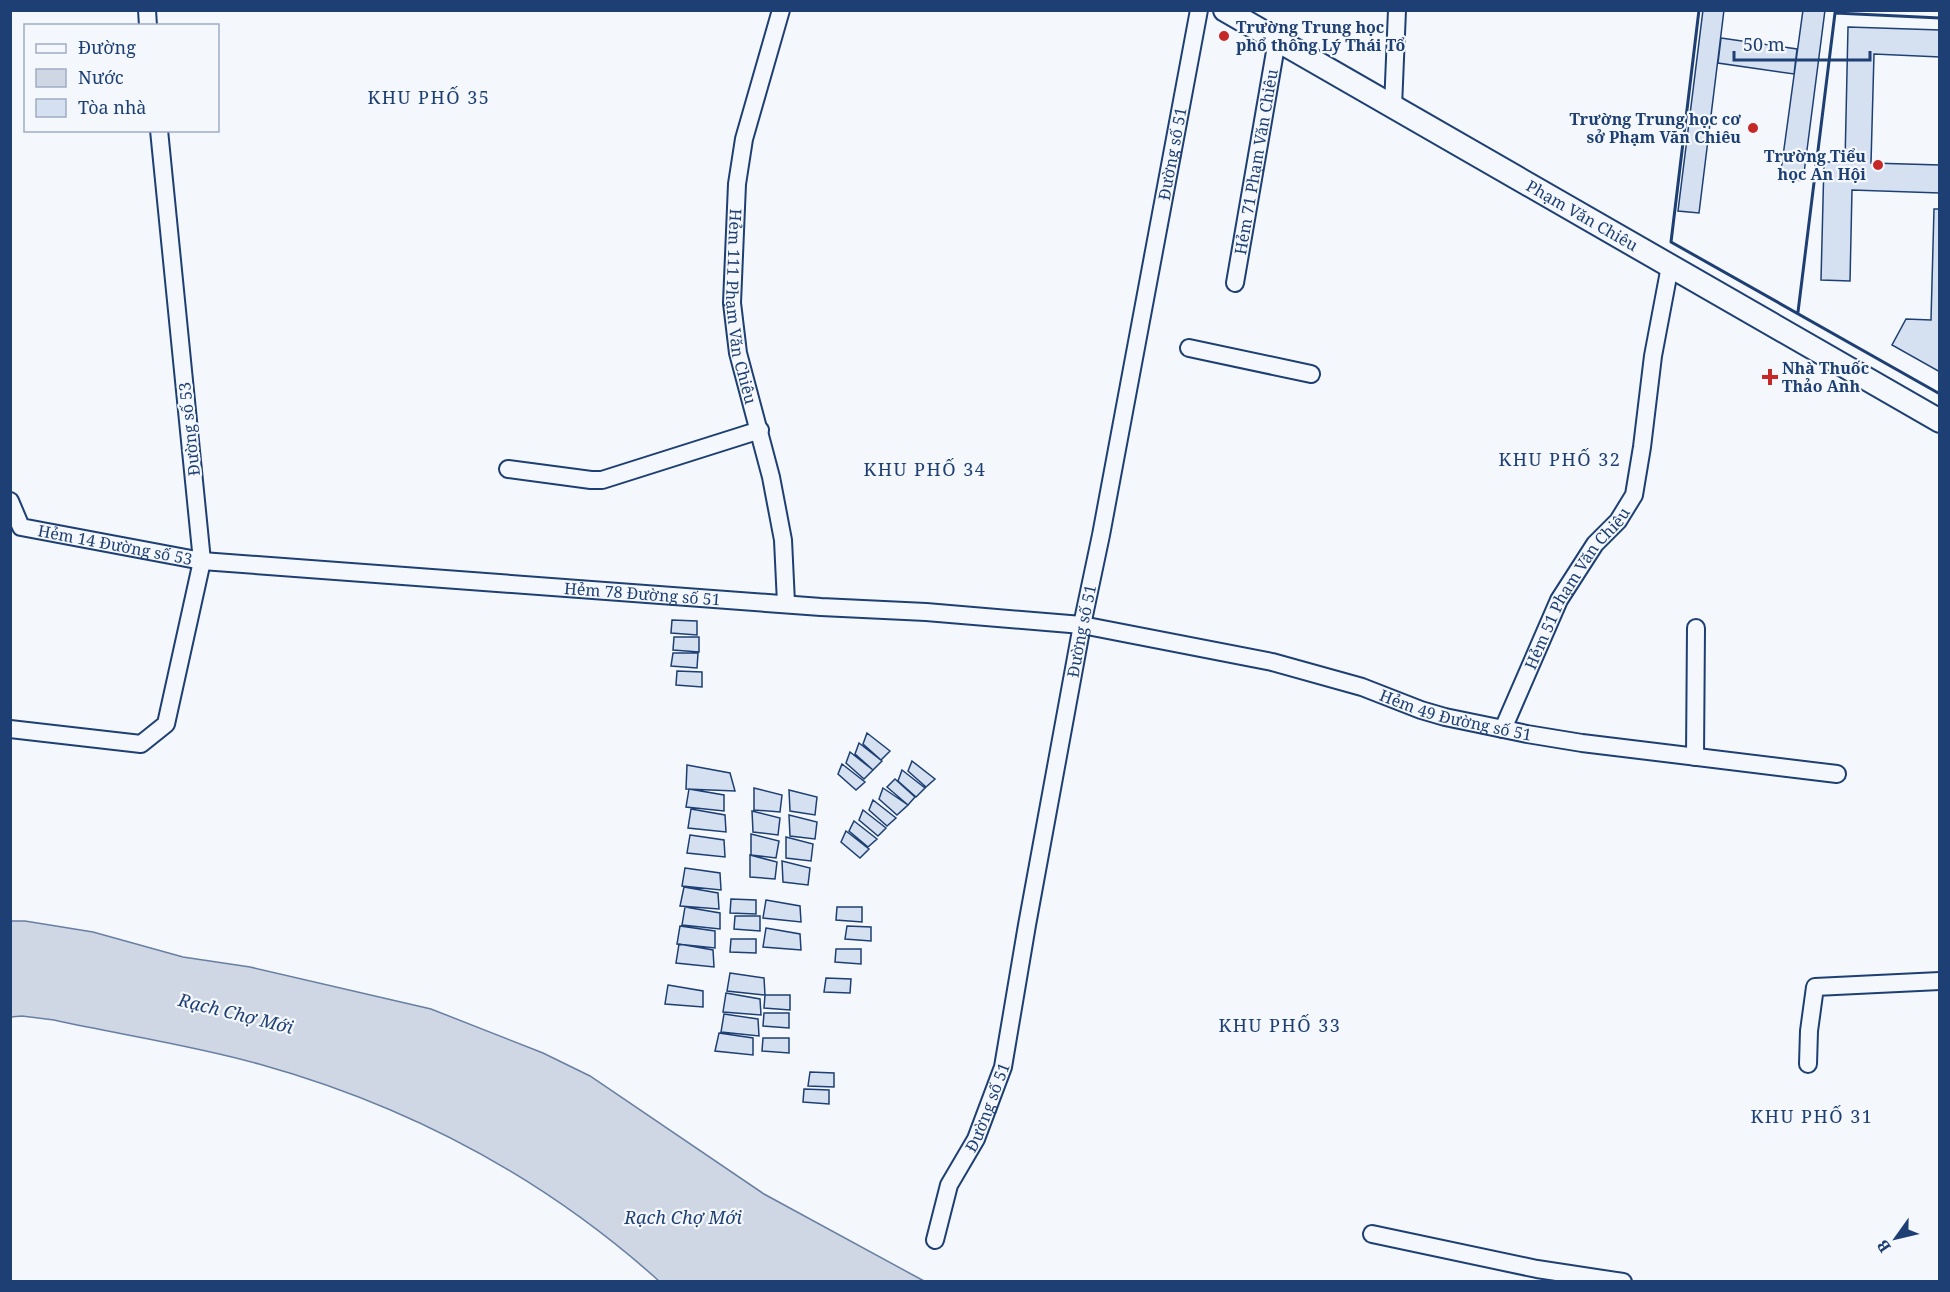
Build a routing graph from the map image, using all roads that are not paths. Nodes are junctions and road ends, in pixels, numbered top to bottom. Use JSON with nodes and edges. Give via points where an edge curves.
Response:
{"nodes":[{"id":1,"x":781,"y":10,"type":"edge"},
{"id":2,"x":1199,"y":10,"type":"edge"},
{"id":3,"x":1225,"y":10,"type":"edge"},
{"id":4,"x":1397,"y":10,"type":"edge"},
{"id":5,"x":1276,"y":40,"type":"junction"},
{"id":6,"x":1393,"y":107,"type":"junction"},
{"id":7,"x":159,"y":132,"type":"edge"},
{"id":8,"x":1670,"y":266,"type":"junction"},
{"id":9,"x":1235,"y":283,"type":"dead end"},
{"id":10,"x":1189,"y":348,"type":"dead end"},
{"id":11,"x":1311,"y":374,"type":"dead end"},
{"id":12,"x":1940,"y":421,"type":"edge"},
{"id":13,"x":760,"y":430,"type":"junction"},
{"id":14,"x":508,"y":468,"type":"dead end"},
{"id":15,"x":10,"y":501,"type":"edge"},
{"id":16,"x":202,"y":561,"type":"junction"},
{"id":17,"x":786,"y":603,"type":"junction"},
{"id":18,"x":1082,"y":625,"type":"junction"},
{"id":19,"x":1696,"y":628,"type":"dead end"},
{"id":20,"x":10,"y":729,"type":"edge"},
{"id":21,"x":1503,"y":729,"type":"junction"},
{"id":22,"x":1695,"y":757,"type":"junction"},
{"id":23,"x":1837,"y":774,"type":"dead end"},
{"id":24,"x":1940,"y":981,"type":"edge"},
{"id":25,"x":1808,"y":1064,"type":"dead end"},
{"id":26,"x":1372,"y":1234,"type":"dead end"},
{"id":27,"x":935,"y":1240,"type":"dead end"},
{"id":28,"x":1623,"y":1281,"type":"edge"}],
"edges":[{"from":1,"to":13,"type":"street","name":"Hẻm 111 Phạm Văn Chiêu","via":[[744,139],[737,184],[732,303],[738,353]]},
{"from":2,"to":18,"type":"street","name":"Đường số 51"},
{"from":3,"to":5,"type":"main road","name":"Phạm Văn Chiêu"},
{"from":4,"to":6,"type":"street"},
{"from":5,"to":6,"type":"main road","name":"Phạm Văn Chiêu"},
{"from":5,"to":9,"type":"street","name":"Hẻm 71 Phạm Văn Chiêu"},
{"from":6,"to":8,"type":"main road","name":"Phạm Văn Chiêu"},
{"from":7,"to":16,"type":"street","name":"Đường số 53"},
{"from":8,"to":12,"type":"main road","name":"Phạm Văn Chiêu"},
{"from":8,"to":21,"type":"street","name":"Hẻm 51 Phạm Văn Chiêu","via":[[1634,495],[1595,544],[1559,600]]},
{"from":10,"to":11,"type":"street"},
{"from":13,"to":14,"type":"street","via":[[602,480]]},
{"from":13,"to":17,"type":"street","name":"Hẻm 111 Phạm Văn Chiêu","via":[[783,540]]},
{"from":15,"to":16,"type":"street","name":"Hẻm 14 Đường số 53","via":[[21,527]]},
{"from":16,"to":17,"type":"street","name":"Hẻm 78 Đường số 51"},
{"from":16,"to":20,"type":"street","name":"Đường số 53","via":[[166,724],[141,744]]},
{"from":17,"to":18,"type":"street","name":"Hẻm 78 Đường số 51"},
{"from":18,"to":21,"type":"street","name":"Hẻm 49 Đường số 51","via":[[1272,662],[1362,687],[1445,717]]},
{"from":18,"to":27,"type":"street","name":"Đường số 51","via":[[1003,1067],[976,1139],[949,1185]]},
{"from":19,"to":22,"type":"street"},
{"from":21,"to":22,"type":"street","name":"Hẻm 49 Đường số 51"},
{"from":22,"to":23,"type":"street","name":"Hẻm 49 Đường số 51"},
{"from":24,"to":25,"type":"street","via":[[1815,987]]},
{"from":26,"to":28,"type":"street","via":[[1537,1269]]}]}
